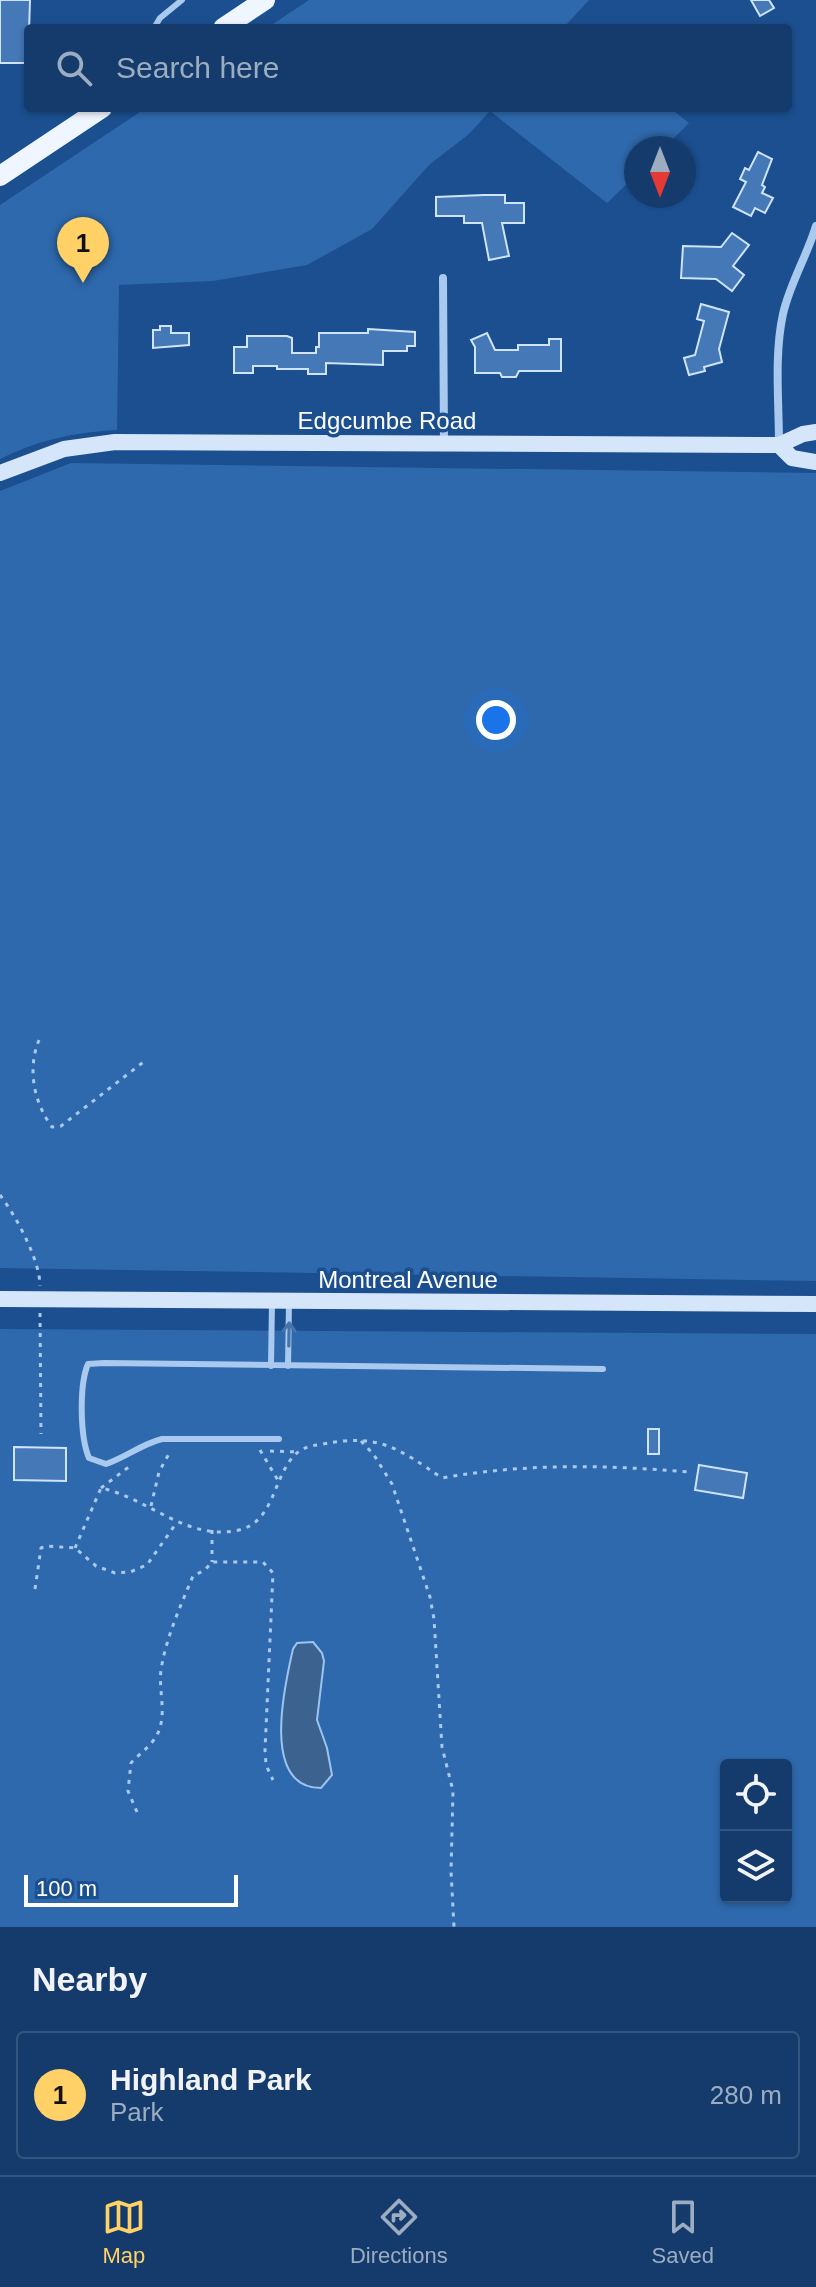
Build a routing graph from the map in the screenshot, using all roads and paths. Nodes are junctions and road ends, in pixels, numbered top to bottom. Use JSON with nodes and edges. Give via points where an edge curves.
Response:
{"nodes":[{"id":1,"x":182,"y":0,"type":"edge"},
{"id":2,"x":264,"y":0,"type":"edge"},
{"id":3,"x":156,"y":24,"type":"edge"},
{"id":4,"x":229,"y":24,"type":"edge"},
{"id":5,"x":96,"y":112,"type":"edge"},
{"id":6,"x":0,"y":176,"type":"edge"},
{"id":7,"x":816,"y":226,"type":"edge"},
{"id":8,"x":443,"y":278,"type":"dead end"},
{"id":9,"x":816,"y":432,"type":"edge"},
{"id":10,"x":444,"y":445,"type":"junction"},
{"id":11,"x":779,"y":445,"type":"junction"},
{"id":12,"x":816,"y":462,"type":"edge"},
{"id":13,"x":0,"y":473,"type":"edge"},
{"id":14,"x":39,"y":1040,"type":"dead end"},
{"id":15,"x":146,"y":1060,"type":"dead end"},
{"id":16,"x":0,"y":1299,"type":"edge"},
{"id":17,"x":281,"y":1302,"type":"junction"},
{"id":18,"x":816,"y":1304,"type":"edge"},
{"id":19,"x":271,"y":1366,"type":"junction"},
{"id":20,"x":288,"y":1366,"type":"junction"},
{"id":21,"x":603,"y":1369,"type":"dead end"},
{"id":22,"x":279,"y":1439,"type":"dead end"},
{"id":23,"x":360,"y":1440,"type":"junction"},
{"id":24,"x":163,"y":1450,"type":"dead end"},
{"id":25,"x":298,"y":1452,"type":"junction"},
{"id":26,"x":131,"y":1465,"type":"dead end"},
{"id":27,"x":690,"y":1472,"type":"dead end"},
{"id":28,"x":279,"y":1482,"type":"junction"},
{"id":29,"x":101,"y":1488,"type":"junction"},
{"id":30,"x":151,"y":1506,"type":"junction"},
{"id":31,"x":177,"y":1522,"type":"junction"},
{"id":32,"x":212,"y":1530,"type":"junction"},
{"id":33,"x":75,"y":1548,"type":"junction"},
{"id":34,"x":212,"y":1562,"type":"junction"},
{"id":35,"x":35,"y":1589,"type":"dead end"},
{"id":36,"x":273,"y":1780,"type":"dead end"},
{"id":37,"x":137,"y":1812,"type":"dead end"},
{"id":38,"x":454,"y":1927,"type":"edge"}],
"edges":[{"from":1,"to":3,"type":"lane"},
{"from":2,"to":4,"type":"main road"},
{"from":5,"to":6,"type":"main road"},
{"from":7,"to":11,"type":"street","via":[[782,317]]},
{"from":8,"to":10,"type":"street"},
{"from":9,"to":11,"type":"street","name":"Edgcumbe Road"},
{"from":10,"to":11,"type":"street","name":"Edgcumbe Road"},
{"from":10,"to":13,"type":"street","name":"Edgcumbe Road","via":[[115,442],[64,449]]},
{"from":11,"to":12,"type":"street","name":"Edgcumbe Road","via":[[792,458]]},
{"from":14,"to":15,"type":"path","via":[[35,1087],[52,1127],[61,1126]]},
{"from":16,"to":17,"type":"street","name":"Montreal Avenue"},
{"from":17,"to":18,"type":"street","name":"Montreal Avenue"},
{"from":17,"to":19,"type":"lane"},
{"from":20,"to":17,"type":"lane","one_way":true},
{"from":19,"to":20,"type":"lane"},
{"from":19,"to":22,"type":"lane","via":[[88,1364],[83,1375],[83,1444],[89,1458],[106,1464],[162,1439]]},
{"from":20,"to":21,"type":"lane"},
{"from":23,"to":25,"type":"path"},
{"from":23,"to":27,"type":"path","via":[[393,1447],[442,1478],[569,1465]]},
{"from":23,"to":38,"type":"path","via":[[392,1484],[430,1597],[442,1747],[453,1791]]},
{"from":24,"to":30,"type":"path","via":[[171,1450]]},
{"from":25,"to":28,"type":"path"},
{"from":25,"to":28,"type":"path","via":[[260,1450]]},
{"from":26,"to":29,"type":"path"},
{"from":28,"to":32,"type":"path","via":[[257,1521],[240,1530]]},
{"from":29,"to":30,"type":"path"},
{"from":29,"to":33,"type":"path"},
{"from":30,"to":31,"type":"path"},
{"from":31,"to":32,"type":"path"},
{"from":31,"to":33,"type":"path","via":[[147,1565],[130,1572],[96,1566]]},
{"from":32,"to":34,"type":"path"},
{"from":33,"to":35,"type":"path","via":[[41,1548]]},
{"from":34,"to":36,"type":"path","via":[[263,1562],[273,1573],[265,1750]]},
{"from":34,"to":37,"type":"path","via":[[193,1576],[175,1621],[159,1677],[159,1731],[131,1763],[128,1791]]}]}
